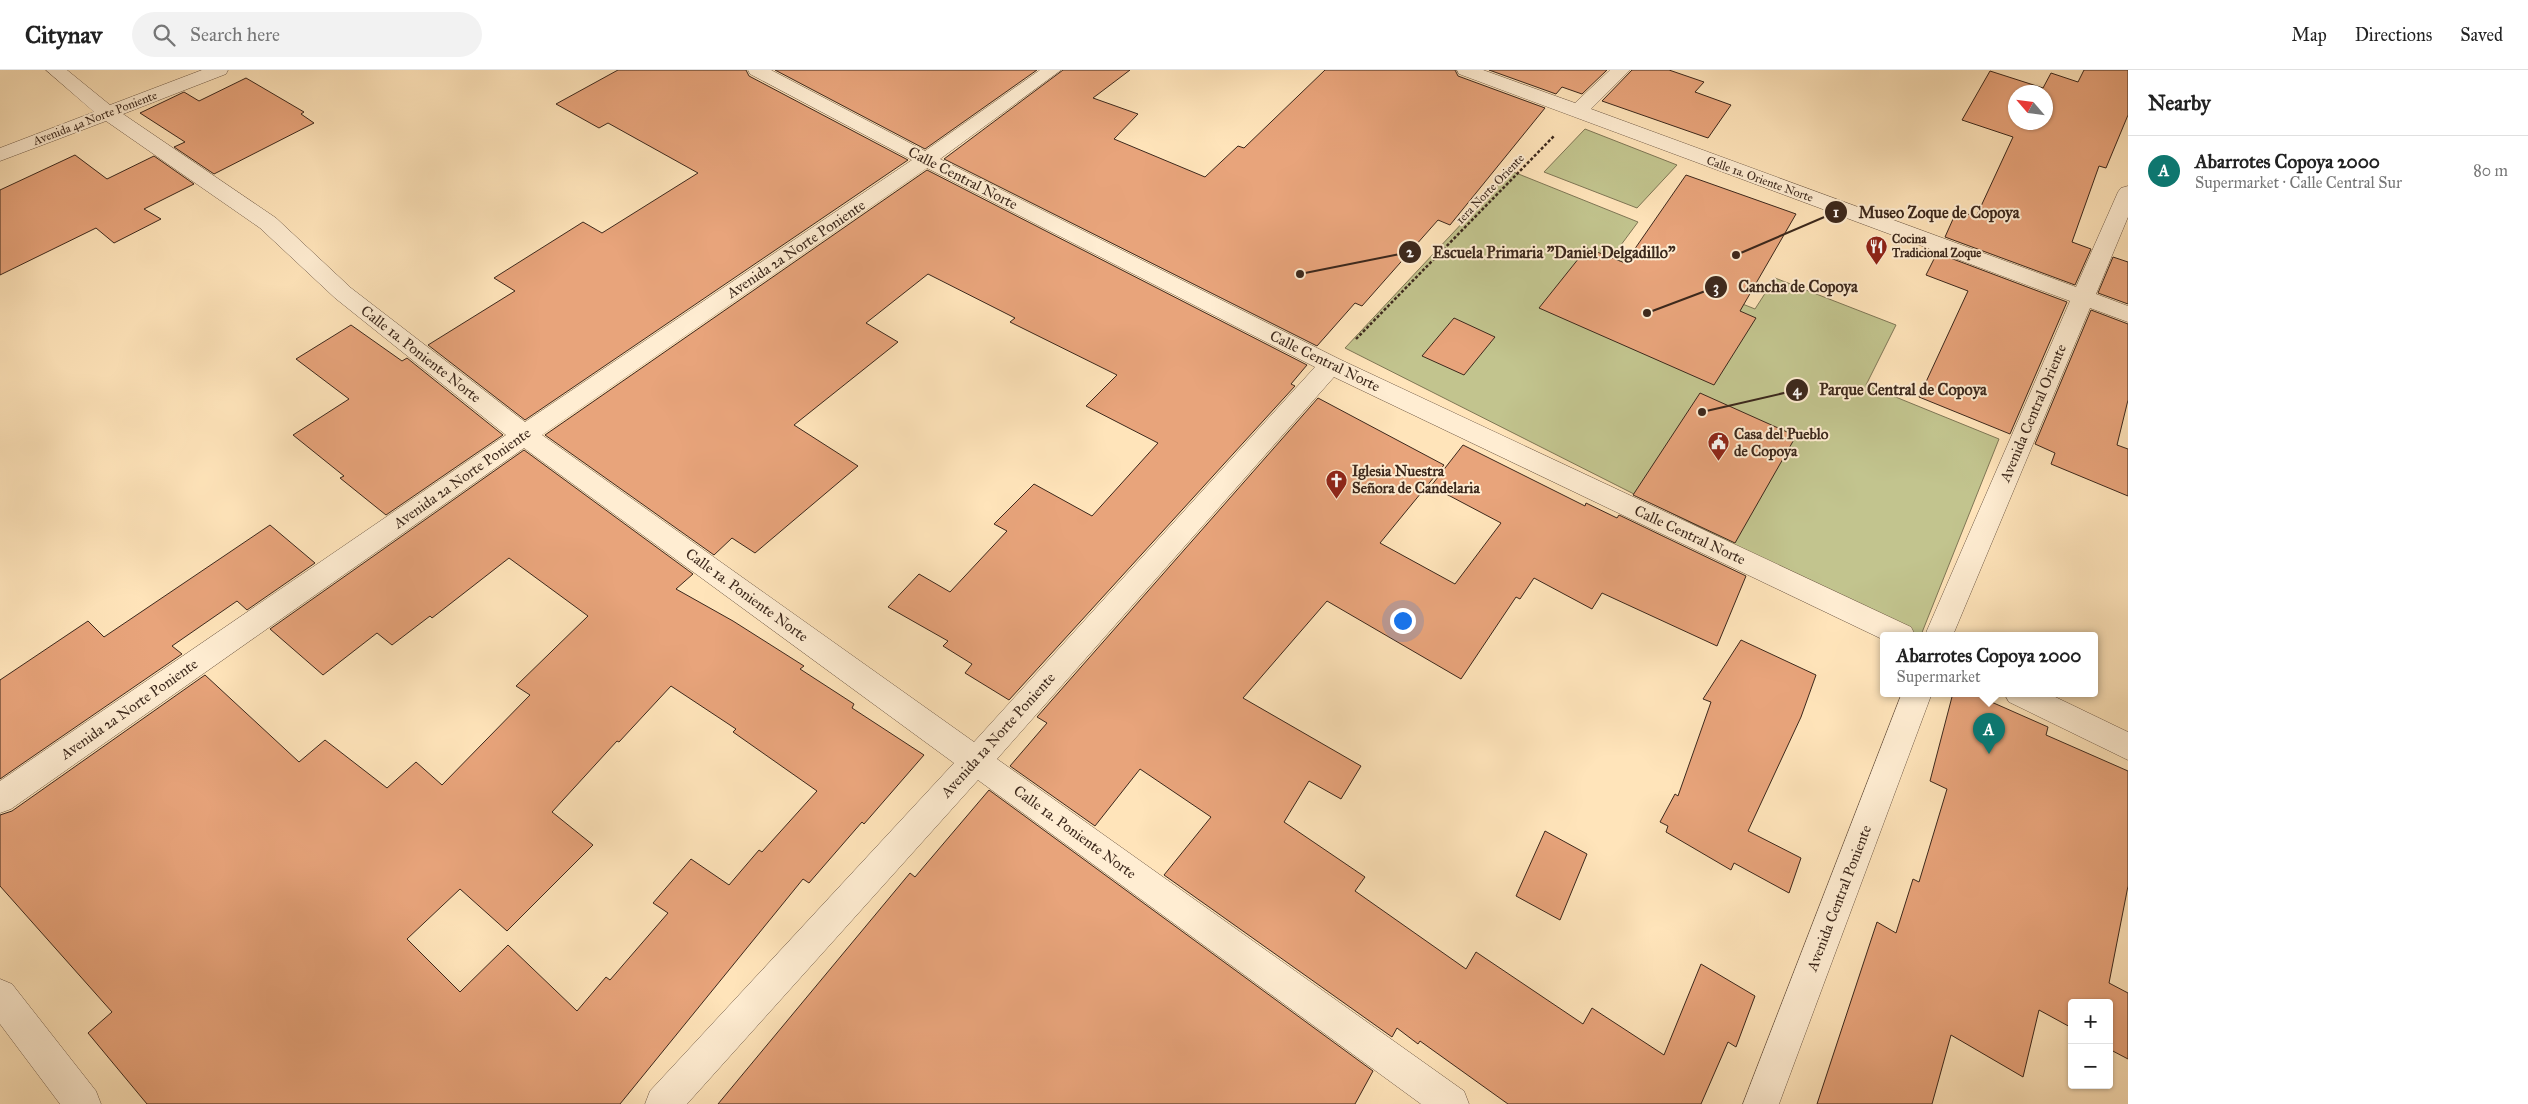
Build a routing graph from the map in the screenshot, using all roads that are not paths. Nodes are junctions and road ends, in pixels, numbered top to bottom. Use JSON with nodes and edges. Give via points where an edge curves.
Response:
{"nodes":[{"id":1,"x":55,"y":70,"type":"edge"},
{"id":2,"x":219,"y":70,"type":"edge"},
{"id":3,"x":757,"y":70,"type":"edge"},
{"id":4,"x":1052,"y":70,"type":"edge"},
{"id":5,"x":1466,"y":70,"type":"edge"},
{"id":6,"x":1621,"y":70,"type":"edge"},
{"id":7,"x":108,"y":112,"type":"junction"},
{"id":8,"x":1577,"y":112,"type":"junction"},
{"id":9,"x":0,"y":155,"type":"edge"},
{"id":10,"x":926,"y":160,"type":"junction"},
{"id":11,"x":2128,"y":192,"type":"edge"},
{"id":12,"x":2083,"y":297,"type":"junction"},
{"id":13,"x":2128,"y":314,"type":"edge"},
{"id":14,"x":1331,"y":365,"type":"junction"},
{"id":15,"x":524,"y":434,"type":"junction"},
{"id":16,"x":1895,"y":632,"type":"edge"},
{"id":17,"x":1940,"y":632,"type":"edge"},
{"id":18,"x":1915,"y":697,"type":"edge"},
{"id":19,"x":2027,"y":697,"type":"edge"},
{"id":20,"x":2128,"y":747,"type":"edge"},
{"id":21,"x":976,"y":761,"type":"junction"},
{"id":22,"x":0,"y":799,"type":"edge"},
{"id":23,"x":0,"y":996,"type":"edge"},
{"id":24,"x":83,"y":1104,"type":"edge"},
{"id":25,"x":663,"y":1104,"type":"edge"},
{"id":26,"x":1451,"y":1104,"type":"edge"},
{"id":27,"x":1761,"y":1104,"type":"edge"}],
"edges":[{"from":1,"to":7,"type":"street","name":"Calle 1a. Poniente Norte"},
{"from":2,"to":7,"type":"street","name":"Avenida 4a Norte Poniente"},
{"from":3,"to":10,"type":"street","name":"Calle Central Norte"},
{"from":4,"to":10,"type":"street","name":"Avenida 2a Norte Poniente"},
{"from":5,"to":8,"type":"street","name":"Calle 1a. Oriente Norte"},
{"from":6,"to":8,"type":"street"},
{"from":7,"to":9,"type":"street","name":"Avenida 4a Norte Poniente"},
{"from":7,"to":15,"type":"street","name":"Calle 1a. Poniente Norte","via":[[268,223],[343,293]]},
{"from":8,"to":12,"type":"street","name":"Calle 1a. Oriente Norte"},
{"from":10,"to":14,"type":"street","name":"Calle Central Norte"},
{"from":10,"to":15,"type":"street","name":"Avenida 2a Norte Poniente"},
{"from":11,"to":12,"type":"street","name":"Avenida Central Oriente"},
{"from":12,"to":13,"type":"street","name":"Calle 1a. Oriente Norte"},
{"from":12,"to":17,"type":"street","name":"Avenida Central Oriente"},
{"from":14,"to":16,"type":"street","name":"Calle Central Norte"},
{"from":14,"to":21,"type":"street","name":"Avenida 1a Norte Poniente"},
{"from":15,"to":21,"type":"street","name":"Calle 1a. Poniente Norte"},
{"from":15,"to":22,"type":"street","name":"Avenida 2a Norte Poniente"},
{"from":18,"to":27,"type":"street","name":"Avenida Central Poniente"},
{"from":19,"to":20,"type":"street"},
{"from":21,"to":25,"type":"street","name":"Avenida 1a Norte Poniente"},
{"from":21,"to":26,"type":"street","name":"Calle 1a. Poniente Norte"},
{"from":23,"to":24,"type":"street"}]}
